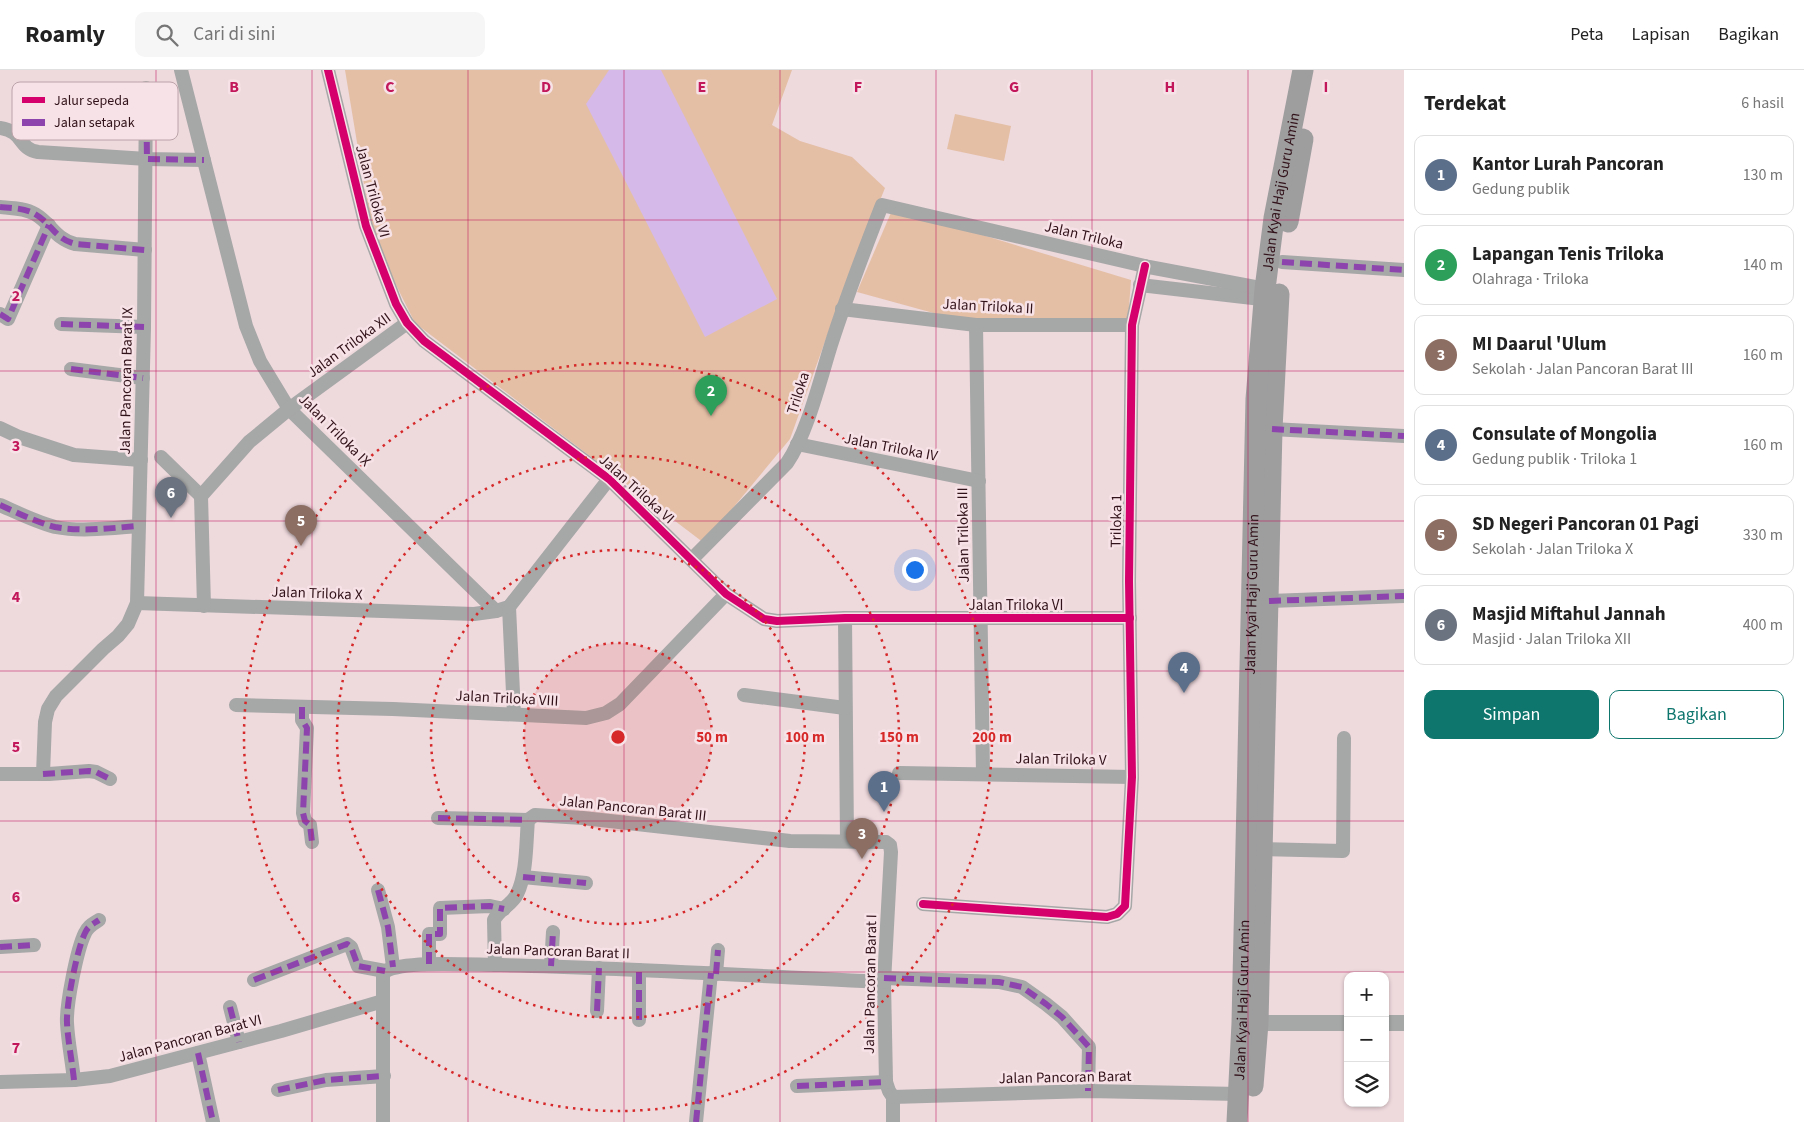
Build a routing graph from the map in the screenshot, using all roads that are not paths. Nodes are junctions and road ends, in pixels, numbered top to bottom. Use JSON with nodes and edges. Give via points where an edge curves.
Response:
{"nodes":[{"id":1,"x":181,"y":70,"type":"edge"},
{"id":2,"x":328,"y":70,"type":"edge"},
{"id":3,"x":1303,"y":70,"type":"edge"},
{"id":4,"x":1317,"y":70,"type":"edge"},
{"id":5,"x":21,"y":140,"type":"edge"},
{"id":6,"x":146,"y":140,"type":"edge"},
{"id":7,"x":146,"y":159,"type":"junction"},
{"id":8,"x":204,"y":160,"type":"junction"},
{"id":9,"x":882,"y":205,"type":"joint"},
{"id":10,"x":0,"y":208,"type":"edge"},
{"id":11,"x":49,"y":225,"type":"junction"},
{"id":12,"x":145,"y":250,"type":"junction"},
{"id":13,"x":1282,"y":262,"type":"junction"},
{"id":14,"x":1145,"y":266,"type":"junction"},
{"id":15,"x":1404,"y":270,"type":"edge"},
{"id":16,"x":1140,"y":284,"type":"junction"},
{"id":17,"x":1236,"y":290,"type":"junction"},
{"id":18,"x":1267,"y":294,"type":"junction"},
{"id":19,"x":842,"y":309,"type":"junction"},
{"id":20,"x":0,"y":314,"type":"edge"},
{"id":21,"x":407,"y":323,"type":"junction"},
{"id":22,"x":61,"y":324,"type":"dead end"},
{"id":23,"x":976,"y":325,"type":"junction"},
{"id":24,"x":1132,"y":326,"type":"junction"},
{"id":25,"x":144,"y":327,"type":"junction"},
{"id":26,"x":70,"y":368,"type":"dead end"},
{"id":27,"x":143,"y":378,"type":"junction"},
{"id":28,"x":289,"y":409,"type":"junction"},
{"id":29,"x":0,"y":428,"type":"edge"},
{"id":30,"x":1272,"y":429,"type":"junction"},
{"id":31,"x":1404,"y":436,"type":"edge"},
{"id":32,"x":797,"y":444,"type":"junction"},
{"id":33,"x":161,"y":457,"type":"dead end"},
{"id":34,"x":141,"y":460,"type":"junction"},
{"id":35,"x":609,"y":479,"type":"junction"},
{"id":36,"x":979,"y":481,"type":"junction"},
{"id":37,"x":201,"y":496,"type":"junction"},
{"id":38,"x":0,"y":505,"type":"edge"},
{"id":39,"x":138,"y":526,"type":"junction"},
{"id":40,"x":692,"y":559,"type":"junction"},
{"id":41,"x":726,"y":594,"type":"junction"},
{"id":42,"x":1404,"y":596,"type":"edge"},
{"id":43,"x":1269,"y":601,"type":"junction"},
{"id":44,"x":137,"y":603,"type":"junction"},
{"id":45,"x":204,"y":606,"type":"junction"},
{"id":46,"x":503,"y":609,"type":"junction"},
{"id":47,"x":845,"y":618,"type":"junction"},
{"id":48,"x":1130,"y":618,"type":"junction"},
{"id":49,"x":981,"y":620,"type":"junction"},
{"id":50,"x":744,"y":695,"type":"dead end"},
{"id":51,"x":236,"y":705,"type":"dead end"},
{"id":52,"x":302,"y":707,"type":"junction"},
{"id":53,"x":845,"y":708,"type":"junction"},
{"id":54,"x":514,"y":714,"type":"junction"},
{"id":55,"x":1344,"y":738,"type":"dead end"},
{"id":56,"x":899,"y":773,"type":"dead end"},
{"id":57,"x":0,"y":774,"type":"edge"},
{"id":58,"x":43,"y":774,"type":"junction"},
{"id":59,"x":984,"y":774,"type":"junction"},
{"id":60,"x":1132,"y":777,"type":"junction"},
{"id":61,"x":110,"y":779,"type":"dead end"},
{"id":62,"x":438,"y":818,"type":"dead end"},
{"id":63,"x":528,"y":820,"type":"junction"},
{"id":64,"x":847,"y":841,"type":"junction"},
{"id":65,"x":312,"y":842,"type":"dead end"},
{"id":66,"x":890,"y":845,"type":"joint"},
{"id":67,"x":1262,"y":849,"type":"junction"},
{"id":68,"x":523,"y":877,"type":"junction"},
{"id":69,"x":586,"y":883,"type":"dead end"},
{"id":70,"x":378,"y":890,"type":"dead end"},
{"id":71,"x":923,"y":904,"type":"dead end"},
{"id":72,"x":504,"y":910,"type":"junction"},
{"id":73,"x":99,"y":920,"type":"dead end"},
{"id":74,"x":553,"y":932,"type":"dead end"},
{"id":75,"x":34,"y":945,"type":"dead end"},
{"id":76,"x":0,"y":947,"type":"edge"},
{"id":77,"x":718,"y":950,"type":"dead end"},
{"id":78,"x":429,"y":964,"type":"junction"},
{"id":79,"x":495,"y":965,"type":"junction"},
{"id":80,"x":551,"y":966,"type":"junction"},
{"id":81,"x":599,"y":968,"type":"junction"},
{"id":82,"x":389,"y":969,"type":"junction"},
{"id":83,"x":639,"y":970,"type":"junction"},
{"id":84,"x":714,"y":974,"type":"junction"},
{"id":85,"x":254,"y":980,"type":"dead end"},
{"id":86,"x":884,"y":980,"type":"junction"},
{"id":87,"x":383,"y":1001,"type":"junction"},
{"id":88,"x":230,"y":1007,"type":"dead end"},
{"id":89,"x":597,"y":1011,"type":"dead end"},
{"id":90,"x":639,"y":1020,"type":"dead end"},
{"id":91,"x":1250,"y":1023,"type":"junction"},
{"id":92,"x":1344,"y":1023,"type":"edge"},
{"id":93,"x":1389,"y":1023,"type":"edge"},
{"id":94,"x":1404,"y":1023,"type":"edge"},
{"id":95,"x":239,"y":1042,"type":"junction"},
{"id":96,"x":198,"y":1054,"type":"junction"},
{"id":97,"x":384,"y":1076,"type":"junction"},
{"id":98,"x":74,"y":1080,"type":"junction"},
{"id":99,"x":0,"y":1082,"type":"edge"},
{"id":100,"x":886,"y":1082,"type":"junction"},
{"id":101,"x":796,"y":1086,"type":"dead end"},
{"id":102,"x":278,"y":1090,"type":"dead end"},
{"id":103,"x":1088,"y":1091,"type":"junction"},
{"id":104,"x":1231,"y":1093,"type":"junction"},
{"id":105,"x":893,"y":1097,"type":"junction"},
{"id":106,"x":213,"y":1122,"type":"edge"},
{"id":107,"x":384,"y":1122,"type":"edge"},
{"id":108,"x":696,"y":1122,"type":"edge"},
{"id":109,"x":893,"y":1122,"type":"edge"},
{"id":110,"x":1237,"y":1122,"type":"edge"},
{"id":111,"x":1250,"y":1122,"type":"edge"}],
"edges":[{"from":1,"to":8,"type":"street","name":"Jalan Triloka IX"},
{"from":2,"to":21,"type":"street","name":"Jalan Triloka VI","via":[[366,226],[396,304]]},
{"from":3,"to":18,"type":"main road","name":"Jalan Kyai Haji Guru Amin","via":[[1279,184]]},
{"from":4,"to":13,"type":"main road","name":"Jalan Kyai Haji Guru Amin"},
{"from":5,"to":7,"type":"street","via":[[30,150]]},
{"from":6,"to":7,"type":"street","name":"Jalan Pancoran Barat IX"},
{"from":7,"to":8,"type":"street"},
{"from":7,"to":12,"type":"street","name":"Jalan Pancoran Barat IX"},
{"from":8,"to":28,"type":"street","name":"Jalan Triloka IX","via":[[248,333],[260,361]]},
{"from":9,"to":14,"type":"street","name":"Jalan Triloka"},
{"from":9,"to":19,"type":"street","name":"Triloka"},
{"from":10,"to":11,"type":"street","via":[[33,212]]},
{"from":11,"to":12,"type":"street","via":[[64,241],[75,244]]},
{"from":11,"to":20,"type":"street","via":[[8,319]]},
{"from":12,"to":25,"type":"street","name":"Jalan Pancoran Barat IX"},
{"from":13,"to":15,"type":"street"},
{"from":13,"to":18,"type":"main road","name":"Jalan Kyai Haji Guru Amin"},
{"from":14,"to":16,"type":"street","name":"Triloka 1"},
{"from":14,"to":17,"type":"street","name":"Jalan Triloka"},
{"from":16,"to":17,"type":"street","name":"Jalan Triloka"},
{"from":16,"to":24,"type":"street","name":"Triloka 1"},
{"from":17,"to":18,"type":"street","name":"Jalan Triloka"},
{"from":18,"to":30,"type":"main road","name":"Jalan Kyai Haji Guru Amin"},
{"from":18,"to":91,"type":"main road","name":"Jalan Kyai Haji Guru Amin","via":[[1256,399]]},
{"from":19,"to":23,"type":"street","name":"Jalan Triloka II"},
{"from":19,"to":32,"type":"street","name":"Triloka"},
{"from":21,"to":28,"type":"street","name":"Jalan Triloka XII"},
{"from":21,"to":35,"type":"street","name":"Jalan Triloka VI","via":[[424,341]]},
{"from":22,"to":25,"type":"street"},
{"from":23,"to":24,"type":"street","name":"Jalan Triloka II"},
{"from":23,"to":36,"type":"street","name":"Jalan Triloka III"},
{"from":24,"to":48,"type":"street","name":"Triloka 1"},
{"from":25,"to":27,"type":"street","name":"Jalan Pancoran Barat IX"},
{"from":26,"to":27,"type":"street"},
{"from":27,"to":34,"type":"street","name":"Jalan Pancoran Barat IX"},
{"from":28,"to":37,"type":"street","name":"Jalan Triloka XII","via":[[249,442]]},
{"from":28,"to":46,"type":"street","name":"Jalan Triloka IX"},
{"from":29,"to":34,"type":"street","via":[[74,455]]},
{"from":30,"to":31,"type":"street"},
{"from":30,"to":43,"type":"main road","name":"Jalan Kyai Haji Guru Amin"},
{"from":32,"to":36,"type":"street","name":"Jalan Triloka IV"},
{"from":32,"to":40,"type":"street","name":"Triloka","via":[[787,463]]},
{"from":33,"to":37,"type":"street"},
{"from":34,"to":39,"type":"street","name":"Jalan Pancoran Barat IX"},
{"from":35,"to":40,"type":"street","name":"Jalan Triloka VI"},
{"from":35,"to":46,"type":"street"},
{"from":36,"to":49,"type":"street","name":"Jalan Triloka III"},
{"from":37,"to":45,"type":"street"},
{"from":38,"to":39,"type":"street","via":[[56,527]]},
{"from":39,"to":44,"type":"street","name":"Jalan Pancoran Barat IX"},
{"from":40,"to":41,"type":"street","name":"Jalan Triloka VI"},
{"from":41,"to":47,"type":"street","name":"Jalan Triloka VI","via":[[764,619]]},
{"from":41,"to":54,"type":"street","name":"Jalan Triloka VIII","via":[[620,704],[606,713],[586,718]]},
{"from":42,"to":43,"type":"street"},
{"from":43,"to":67,"type":"main road","name":"Jalan Kyai Haji Guru Amin"},
{"from":44,"to":45,"type":"street","name":"Jalan Triloka X"},
{"from":44,"to":58,"type":"street","via":[[128,624],[118,636],[56,696],[48,709]]},
{"from":45,"to":46,"type":"street","name":"Jalan Triloka X","via":[[474,614]]},
{"from":46,"to":54,"type":"street"},
{"from":47,"to":49,"type":"street","name":"Jalan Triloka VI"},
{"from":47,"to":53,"type":"street"},
{"from":48,"to":49,"type":"street","name":"Jalan Triloka VI"},
{"from":48,"to":60,"type":"street","name":"Triloka 1"},
{"from":49,"to":59,"type":"street","name":"Jalan Triloka III"},
{"from":50,"to":53,"type":"street"},
{"from":51,"to":52,"type":"street","name":"Jalan Triloka VIII"},
{"from":52,"to":54,"type":"street","name":"Jalan Triloka VIII"},
{"from":52,"to":65,"type":"street","via":[[302,720],[307,728],[303,813],[310,825]]},
{"from":53,"to":64,"type":"street"},
{"from":55,"to":67,"type":"street","via":[[1343,851]]},
{"from":56,"to":59,"type":"street","name":"Jalan Triloka V"},
{"from":57,"to":58,"type":"street"},
{"from":58,"to":61,"type":"street","via":[[89,771]]},
{"from":59,"to":60,"type":"street","name":"Jalan Triloka V"},
{"from":60,"to":71,"type":"street","name":"Triloka 1","via":[[1127,890],[1125,906],[1117,914],[1107,917]]},
{"from":62,"to":63,"type":"street","name":"Jalan Pancoran Barat III"},
{"from":63,"to":64,"type":"street","name":"Jalan Pancoran Barat III","via":[[536,815],[583,818],[790,841]]},
{"from":63,"to":68,"type":"street"},
{"from":64,"to":66,"type":"street","name":"Jalan Pancoran Barat III","via":[[886,842]]},
{"from":66,"to":86,"type":"street","name":"Jalan Pancoran Barat I"},
{"from":67,"to":91,"type":"main road","name":"Jalan Kyai Haji Guru Amin"},
{"from":68,"to":69,"type":"street"},
{"from":68,"to":72,"type":"street","via":[[517,895]]},
{"from":70,"to":82,"type":"street","via":[[388,927]]},
{"from":72,"to":78,"type":"street","via":[[490,906],[440,908],[440,934],[429,934]]},
{"from":72,"to":79,"type":"street","via":[[494,920]]},
{"from":73,"to":98,"type":"street","via":[[85,932],[68,1005]]},
{"from":74,"to":80,"type":"street"},
{"from":75,"to":76,"type":"street"},
{"from":77,"to":84,"type":"street"},
{"from":78,"to":79,"type":"street","name":"Jalan Pancoran Barat II"},
{"from":78,"to":82,"type":"street","name":"Jalan Pancoran Barat II"},
{"from":79,"to":80,"type":"street","name":"Jalan Pancoran Barat II"},
{"from":80,"to":81,"type":"street","name":"Jalan Pancoran Barat II"},
{"from":81,"to":83,"type":"street","name":"Jalan Pancoran Barat II"},
{"from":81,"to":89,"type":"street"},
{"from":82,"to":85,"type":"street","name":"Jalan Pancoran Barat II","via":[[358,966],[351,946],[347,944]]},
{"from":82,"to":87,"type":"street","via":[[383,976]]},
{"from":83,"to":84,"type":"street","name":"Jalan Pancoran Barat II"},
{"from":83,"to":90,"type":"street"},
{"from":84,"to":86,"type":"street","name":"Jalan Pancoran Barat II"},
{"from":84,"to":108,"type":"street"},
{"from":86,"to":100,"type":"street","name":"Jalan Pancoran Barat I"},
{"from":86,"to":103,"type":"street","name":"Jalan Pancoran Barat II","via":[[999,982],[1022,988],[1062,1017],[1089,1047]]},
{"from":87,"to":95,"type":"street","name":"Jalan Pancoran Barat VI"},
{"from":87,"to":97,"type":"street"},
{"from":88,"to":95,"type":"street"},
{"from":91,"to":92,"type":"street"},
{"from":91,"to":104,"type":"main road","name":"Jalan Kyai Haji Guru Amin"},
{"from":91,"to":111,"type":"main road","name":"Jalan Kyai Haji Guru Amin"},
{"from":93,"to":94,"type":"street"},
{"from":95,"to":96,"type":"street","name":"Jalan Pancoran Barat VI"},
{"from":96,"to":98,"type":"street","name":"Jalan Pancoran Barat VI","via":[[110,1076]]},
{"from":96,"to":106,"type":"street"},
{"from":97,"to":102,"type":"street","via":[[326,1080]]},
{"from":97,"to":107,"type":"street"},
{"from":98,"to":99,"type":"street","name":"Jalan Pancoran Barat VI"},
{"from":100,"to":101,"type":"street"},
{"from":100,"to":105,"type":"street","name":"Jalan Pancoran Barat I"},
{"from":103,"to":104,"type":"street","name":"Jalan Pancoran Barat"},
{"from":103,"to":105,"type":"street","name":"Jalan Pancoran Barat"},
{"from":104,"to":110,"type":"main road","name":"Jalan Kyai Haji Guru Amin"},
{"from":105,"to":109,"type":"street","name":"Jalan Pancoran Barat I"}]}
